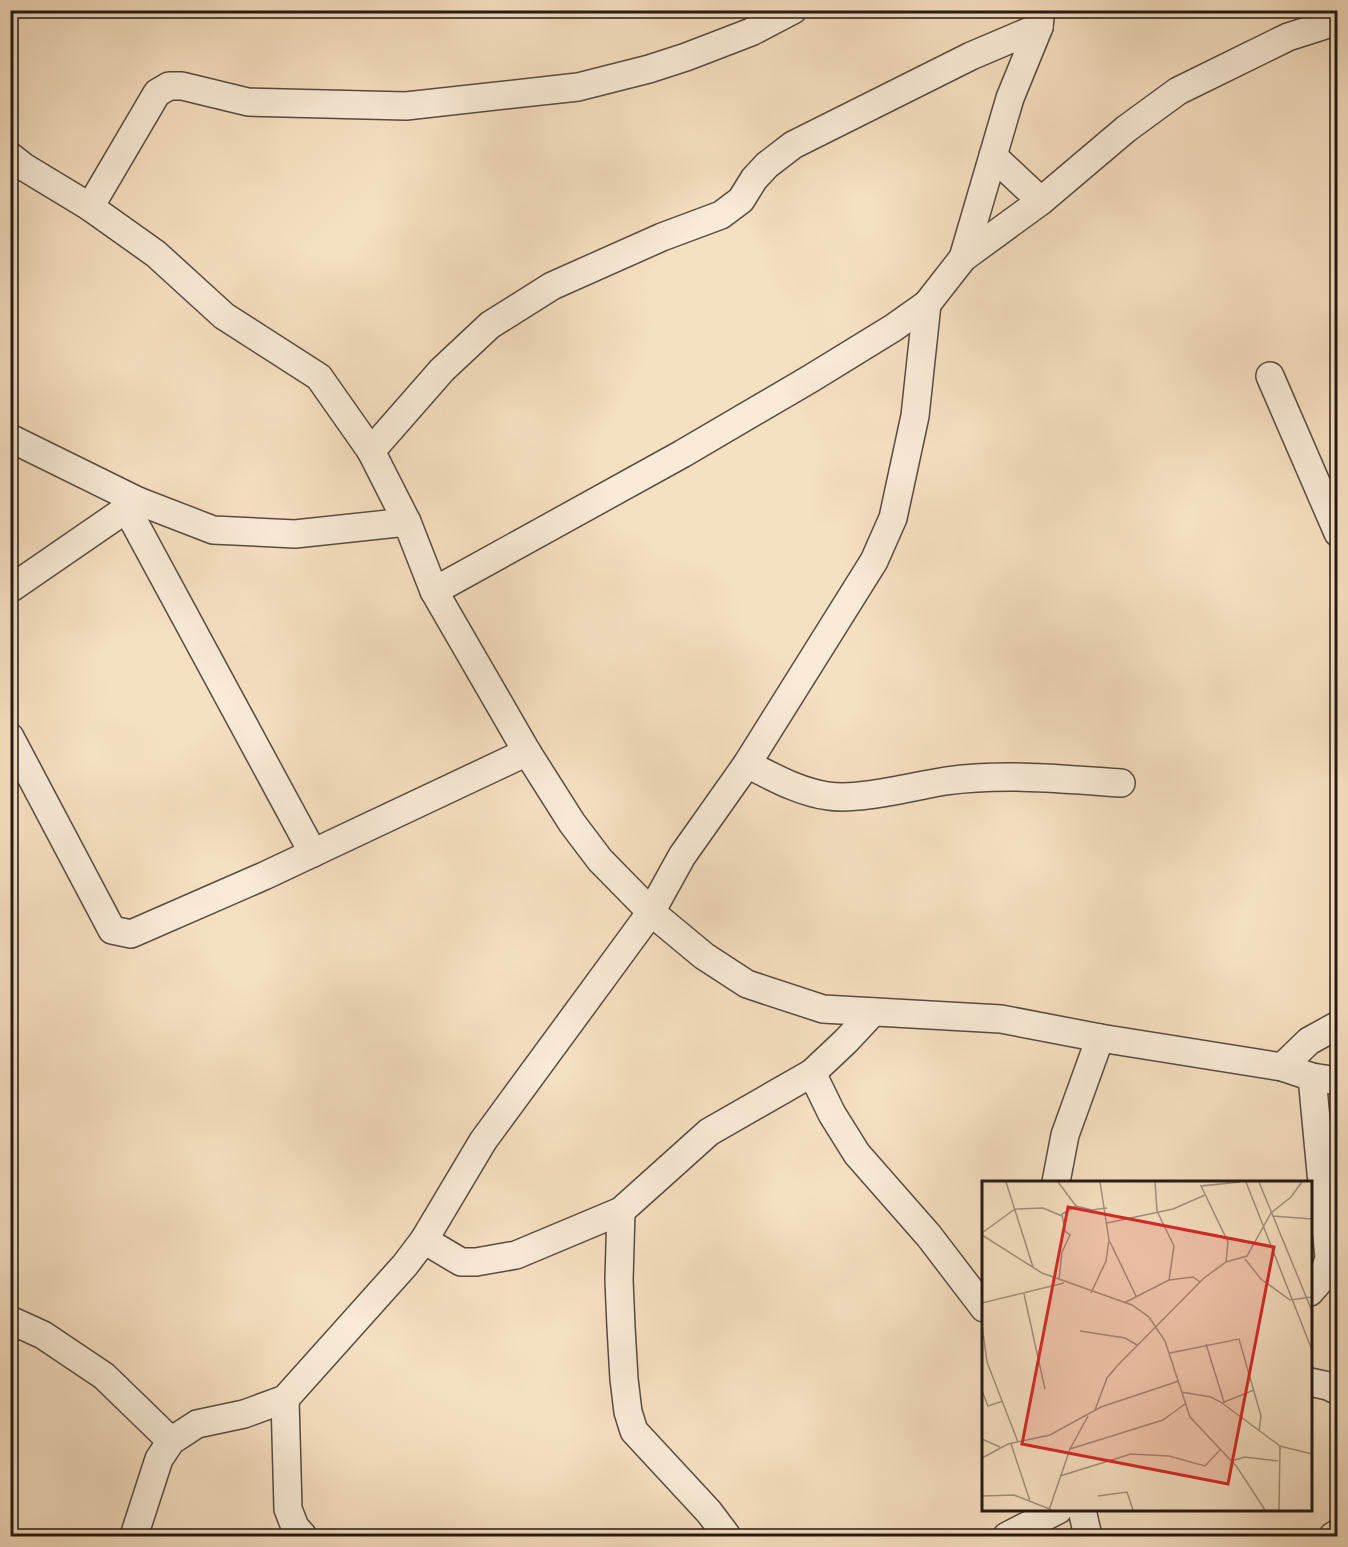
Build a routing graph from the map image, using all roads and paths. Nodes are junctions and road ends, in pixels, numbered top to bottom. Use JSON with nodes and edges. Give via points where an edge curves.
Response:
{"nodes":[{"id":1,"x":792,"y":10,"type":"edge"},
{"id":2,"x":1040,"y":19,"type":"edge"},
{"id":3,"x":1338,"y":21,"type":"edge"},
{"id":4,"x":10,"y":156,"type":"edge"},
{"id":5,"x":993,"y":156,"type":"junction"},
{"id":6,"x":1041,"y":201,"type":"junction"},
{"id":7,"x":90,"y":207,"type":"junction"},
{"id":8,"x":963,"y":258,"type":"junction"},
{"id":9,"x":927,"y":304,"type":"junction"},
{"id":10,"x":1270,"y":376,"type":"dead end"},
{"id":11,"x":10,"y":438,"type":"edge"},
{"id":12,"x":371,"y":451,"type":"junction"},
{"id":13,"x":132,"y":505,"type":"junction"},
{"id":14,"x":407,"y":522,"type":"junction"},
{"id":15,"x":1338,"y":533,"type":"edge"},
{"id":16,"x":10,"y":589,"type":"edge"},
{"id":17,"x":434,"y":591,"type":"junction"},
{"id":18,"x":10,"y":737,"type":"edge"},
{"id":19,"x":527,"y":752,"type":"junction"},
{"id":20,"x":747,"y":764,"type":"junction"},
{"id":21,"x":1121,"y":783,"type":"dead end"},
{"id":22,"x":313,"y":853,"type":"junction"},
{"id":23,"x":651,"y":912,"type":"junction"},
{"id":24,"x":873,"y":1012,"type":"junction"},
{"id":25,"x":1338,"y":1025,"type":"edge"},
{"id":26,"x":1100,"y":1038,"type":"junction"},
{"id":27,"x":1282,"y":1067,"type":"junction"},
{"id":28,"x":812,"y":1073,"type":"junction"},
{"id":29,"x":1325,"y":1079,"type":"edge"},
{"id":30,"x":1056,"y":1181,"type":"edge"},
{"id":31,"x":621,"y":1211,"type":"junction"},
{"id":32,"x":424,"y":1240,"type":"junction"},
{"id":33,"x":1312,"y":1291,"type":"edge"},
{"id":34,"x":982,"y":1305,"type":"edge"},
{"id":35,"x":10,"y":1320,"type":"edge"},
{"id":36,"x":1312,"y":1382,"type":"edge"},
{"id":37,"x":1338,"y":1391,"type":"edge"},
{"id":38,"x":285,"y":1399,"type":"junction"},
{"id":39,"x":171,"y":1441,"type":"junction"},
{"id":40,"x":1054,"y":1511,"type":"edge"},
{"id":41,"x":1082,"y":1511,"type":"edge"},
{"id":42,"x":1338,"y":1533,"type":"edge"},
{"id":43,"x":134,"y":1536,"type":"edge"},
{"id":44,"x":303,"y":1536,"type":"edge"},
{"id":45,"x":727,"y":1536,"type":"edge"},
{"id":46,"x":1006,"y":1536,"type":"edge"},
{"id":47,"x":1088,"y":1536,"type":"edge"},
{"id":48,"x":1333,"y":1536,"type":"edge"}],
"edges":[{"from":1,"to":7,"type":"street","via":[[751,33],[686,57],[578,87],[406,106],[248,102],[169,86],[157,93]]},
{"from":2,"to":5,"type":"street"},
{"from":2,"to":12,"type":"street","via":[[793,145],[754,178],[741,200],[721,214],[552,286],[490,325],[442,370]]},
{"from":3,"to":6,"type":"street","via":[[1288,37],[1178,91]]},
{"from":4,"to":7,"type":"street"},
{"from":5,"to":6,"type":"street"},
{"from":5,"to":8,"type":"street"},
{"from":6,"to":8,"type":"street"},
{"from":7,"to":12,"type":"street","via":[[156,254],[224,316],[319,377]]},
{"from":8,"to":9,"type":"street"},
{"from":9,"to":17,"type":"street","via":[[682,454]]},
{"from":9,"to":20,"type":"street","via":[[915,416],[893,518],[868,570]]},
{"from":10,"to":15,"type":"street"},
{"from":11,"to":13,"type":"street"},
{"from":12,"to":14,"type":"street"},
{"from":13,"to":14,"type":"street","via":[[213,530],[295,534]]},
{"from":13,"to":16,"type":"street"},
{"from":13,"to":22,"type":"street"},
{"from":14,"to":17,"type":"street"},
{"from":17,"to":19,"type":"street"},
{"from":18,"to":22,"type":"street","via":[[112,930],[131,934]]},
{"from":19,"to":22,"type":"street"},
{"from":19,"to":23,"type":"street","via":[[600,860]]},
{"from":20,"to":21,"type":"street","via":[[804,791],[830,797],[1006,777]]},
{"from":20,"to":23,"type":"street","via":[[682,856]]},
{"from":23,"to":24,"type":"street","via":[[704,956],[747,984],[823,1009]]},
{"from":23,"to":32,"type":"street","via":[[483,1141]]},
{"from":24,"to":26,"type":"street","via":[[1001,1019]]},
{"from":24,"to":28,"type":"street"},
{"from":25,"to":27,"type":"street","via":[[1309,1041]]},
{"from":26,"to":27,"type":"street"},
{"from":26,"to":30,"type":"street","via":[[1065,1135]]},
{"from":27,"to":29,"type":"street"},
{"from":28,"to":31,"type":"street","via":[[709,1132]]},
{"from":28,"to":34,"type":"street","via":[[857,1154],[929,1236]]},
{"from":29,"to":33,"type":"street","via":[[1329,1258],[1323,1277]]},
{"from":31,"to":32,"type":"street","via":[[516,1255],[476,1262],[461,1262]]},
{"from":31,"to":45,"type":"street","via":[[622,1358],[634,1431]]},
{"from":32,"to":38,"type":"street"},
{"from":35,"to":39,"type":"street","via":[[43,1335],[104,1376]]},
{"from":36,"to":37,"type":"street"},
{"from":38,"to":39,"type":"street","via":[[244,1414],[197,1424]]},
{"from":38,"to":44,"type":"street","via":[[288,1509]]},
{"from":39,"to":43,"type":"street","via":[[159,1459]]},
{"from":40,"to":46,"type":"street"},
{"from":41,"to":47,"type":"street"},
{"from":42,"to":48,"type":"street"}]}
